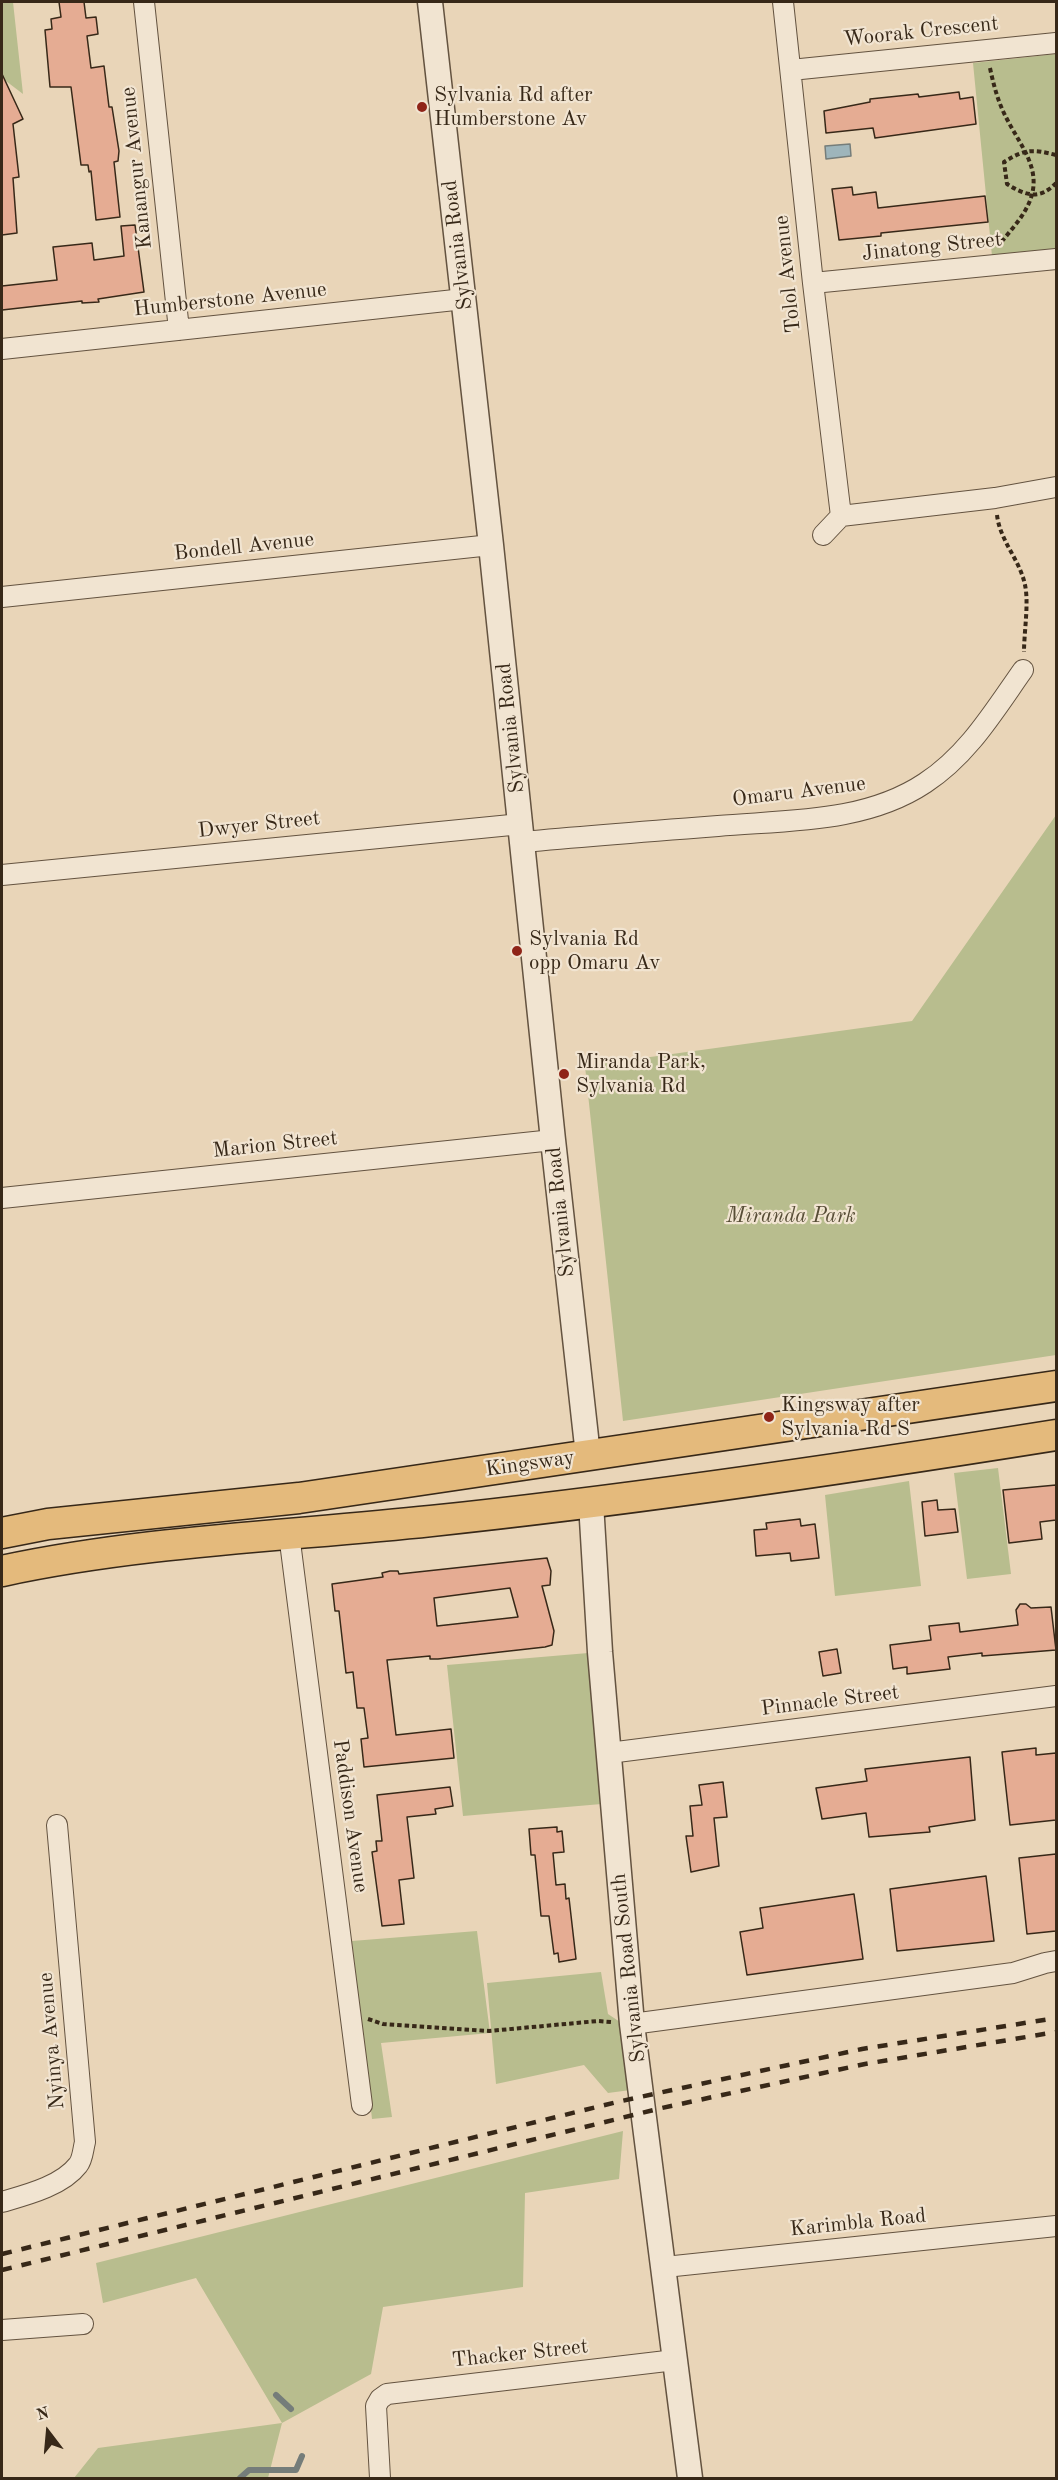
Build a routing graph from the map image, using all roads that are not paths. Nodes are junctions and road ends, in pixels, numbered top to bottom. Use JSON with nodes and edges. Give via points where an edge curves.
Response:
{"nodes":[{"id":1,"x":144,"y":2,"type":"edge"},
{"id":2,"x":430,"y":2,"type":"edge"},
{"id":3,"x":783,"y":2,"type":"edge"},
{"id":4,"x":1056,"y":43,"type":"edge"},
{"id":5,"x":791,"y":70,"type":"junction"},
{"id":6,"x":1056,"y":259,"type":"edge"},
{"id":7,"x":813,"y":283,"type":"junction"},
{"id":8,"x":464,"y":299,"type":"junction"},
{"id":9,"x":179,"y":330,"type":"junction"},
{"id":10,"x":2,"y":349,"type":"edge"},
{"id":11,"x":1056,"y":487,"type":"edge"},
{"id":12,"x":841,"y":516,"type":"junction"},
{"id":13,"x":823,"y":535,"type":"dead end"},
{"id":14,"x":491,"y":544,"type":"junction"},
{"id":15,"x":2,"y":597,"type":"edge"},
{"id":16,"x":1023,"y":670,"type":"road end"},
{"id":17,"x":522,"y":833,"type":"junction"},
{"id":18,"x":2,"y":875,"type":"edge"},
{"id":19,"x":553,"y":1140,"type":"junction"},
{"id":20,"x":2,"y":1198,"type":"edge"},
{"id":21,"x":1056,"y":1386,"type":"edge"},
{"id":22,"x":1056,"y":1435,"type":"edge"},
{"id":23,"x":588,"y":1455,"type":"junction"},
{"id":24,"x":591,"y":1503,"type":"junction"},
{"id":25,"x":2,"y":1533,"type":"edge"},
{"id":26,"x":289,"y":1534,"type":"junction"},
{"id":27,"x":2,"y":1571,"type":"edge"},
{"id":28,"x":1056,"y":1696,"type":"edge"},
{"id":29,"x":609,"y":1753,"type":"junction"},
{"id":30,"x":57,"y":1825,"type":"dead end"},
{"id":31,"x":1056,"y":1961,"type":"edge"},
{"id":32,"x":633,"y":2024,"type":"junction"},
{"id":33,"x":362,"y":2105,"type":"dead end"},
{"id":34,"x":2,"y":2202,"type":"edge"},
{"id":35,"x":1056,"y":2226,"type":"edge"},
{"id":36,"x":665,"y":2267,"type":"junction"},
{"id":37,"x":83,"y":2324,"type":"dead end"},
{"id":38,"x":2,"y":2330,"type":"edge"},
{"id":39,"x":675,"y":2360,"type":"junction"},
{"id":40,"x":380,"y":2478,"type":"edge"},
{"id":41,"x":690,"y":2478,"type":"edge"}],
"edges":[{"from":1,"to":9,"type":"street","name":"Kanangur Avenue"},
{"from":2,"to":8,"type":"street","name":"Sylvania Road"},
{"from":3,"to":5,"type":"street","name":"Tolol Avenue"},
{"from":4,"to":5,"type":"street","name":"Woorak Crescent"},
{"from":5,"to":7,"type":"street","name":"Tolol Avenue"},
{"from":6,"to":7,"type":"street","name":"Jinatong Street"},
{"from":7,"to":12,"type":"street","name":"Tolol Avenue"},
{"from":8,"to":9,"type":"street","name":"Humberstone Avenue"},
{"from":8,"to":14,"type":"street","name":"Sylvania Road"},
{"from":9,"to":10,"type":"street","name":"Humberstone Avenue"},
{"from":11,"to":12,"type":"street"},
{"from":12,"to":13,"type":"street"},
{"from":14,"to":15,"type":"street","name":"Bondell Avenue"},
{"from":14,"to":17,"type":"street","name":"Sylvania Road"},
{"from":16,"to":17,"type":"street","name":"Omaru Avenue","via":[[971,742],[949,765],[884,806],[830,817]]},
{"from":17,"to":18,"type":"street","name":"Dwyer Street"},
{"from":17,"to":19,"type":"street","name":"Sylvania Road"},
{"from":19,"to":20,"type":"street","name":"Marion Street"},
{"from":19,"to":23,"type":"street","name":"Sylvania Road"},
{"from":21,"to":23,"type":"main road","name":"Kingsway"},
{"from":22,"to":24,"type":"main road"},
{"from":23,"to":24,"type":"main road","name":"Sylvania Road South"},
{"from":23,"to":25,"type":"main road","name":"Kingsway","via":[[299,1498],[48,1524]]},
{"from":24,"to":26,"type":"main road"},
{"from":24,"to":29,"type":"street","name":"Sylvania Road South"},
{"from":26,"to":27,"type":"main road","via":[[51,1560]]},
{"from":26,"to":33,"type":"street","name":"Paddison Avenue"},
{"from":28,"to":29,"type":"street","name":"Pinnacle Street"},
{"from":29,"to":32,"type":"street","name":"Sylvania Road South"},
{"from":30,"to":34,"type":"street","name":"Nyinya Avenue","via":[[85,2142],[80,2164],[66,2176]]},
{"from":31,"to":32,"type":"street","via":[[1013,1973]]},
{"from":32,"to":36,"type":"street","name":"Sylvania Road South"},
{"from":35,"to":36,"type":"street","name":"Karimbla Road"},
{"from":36,"to":39,"type":"street","name":"Sylvania Road South"},
{"from":37,"to":38,"type":"street"},
{"from":39,"to":40,"type":"street","name":"Thacker Street","via":[[396,2391],[380,2398],[375,2406]]},
{"from":39,"to":41,"type":"street","name":"Sylvania Road South"}]}
